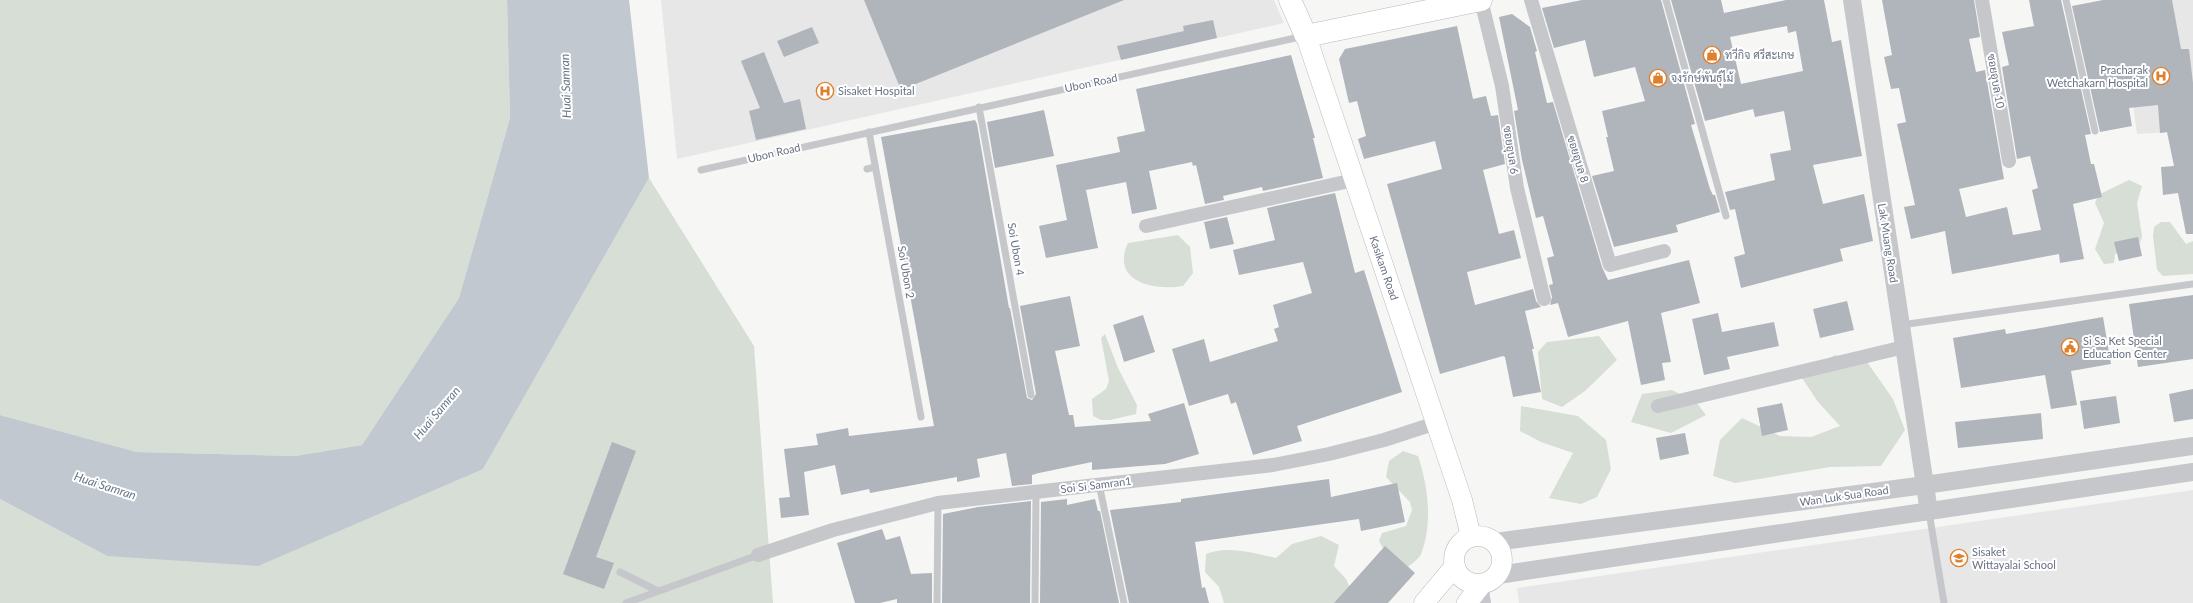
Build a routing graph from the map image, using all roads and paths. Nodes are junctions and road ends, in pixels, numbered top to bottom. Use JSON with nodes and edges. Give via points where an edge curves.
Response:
{"nodes":[{"id":1,"x":1290,"y":0,"type":"edge"},
{"id":2,"x":1481,"y":0,"type":"edge"},
{"id":3,"x":1531,"y":0,"type":"edge"},
{"id":4,"x":1666,"y":0,"type":"edge"},
{"id":5,"x":1852,"y":0,"type":"edge"},
{"id":6,"x":1982,"y":0,"type":"edge"},
{"id":7,"x":2066,"y":0,"type":"edge"},
{"id":8,"x":1306,"y":36,"type":"junction"},
{"id":9,"x":979,"y":107,"type":"junction"},
{"id":10,"x":2094,"y":131,"type":"dead end"},
{"id":11,"x":869,"y":132,"type":"junction"},
{"id":12,"x":2009,"y":161,"type":"dead end"},
{"id":13,"x":876,"y":167,"type":"junction"},
{"id":14,"x":867,"y":169,"type":"dead end"},
{"id":15,"x":701,"y":170,"type":"dead end"},
{"id":16,"x":1354,"y":180,"type":"junction"},
{"id":17,"x":1726,"y":216,"type":"dead end"},
{"id":18,"x":1146,"y":226,"type":"dead end"},
{"id":19,"x":1664,"y":251,"type":"dead end"},
{"id":20,"x":2193,"y":284,"type":"edge"},
{"id":21,"x":1544,"y":299,"type":"dead end"},
{"id":22,"x":1901,"y":326,"type":"junction"},
{"id":23,"x":1904,"y":347,"type":"junction"},
{"id":24,"x":1031,"y":395,"type":"dead end"},
{"id":25,"x":1658,"y":406,"type":"dead end"},
{"id":26,"x":921,"y":417,"type":"dead end"},
{"id":27,"x":1436,"y":423,"type":"junction"},
{"id":28,"x":2193,"y":446,"type":"edge"},
{"id":29,"x":2193,"y":472,"type":"edge"},
{"id":30,"x":1099,"y":484,"type":"junction"},
{"id":31,"x":1925,"y":485,"type":"junction"},
{"id":32,"x":1036,"y":492,"type":"junction"},
{"id":33,"x":938,"y":503,"type":"junction"},
{"id":34,"x":1929,"y":512,"type":"junction"},
{"id":35,"x":1471,"y":537,"type":"junction"},
{"id":36,"x":1495,"y":542,"type":"junction"},
{"id":37,"x":758,"y":555,"type":"joint"},
{"id":38,"x":1455,"y":566,"type":"junction"},
{"id":39,"x":620,"y":572,"type":"dead end"},
{"id":40,"x":1488,"y":588,"type":"edge"},
{"id":41,"x":658,"y":591,"type":"junction"},
{"id":42,"x":626,"y":603,"type":"edge"},
{"id":43,"x":937,"y":603,"type":"edge"},
{"id":44,"x":1035,"y":603,"type":"edge"},
{"id":45,"x":1124,"y":603,"type":"edge"},
{"id":46,"x":1424,"y":603,"type":"edge"},
{"id":47,"x":1467,"y":603,"type":"edge"},
{"id":48,"x":1944,"y":603,"type":"edge"}],
"edges":[{"from":1,"to":8,"type":"main road","name":"Kasikam Road"},
{"from":2,"to":8,"type":"main road","name":"Ubon Road"},
{"from":2,"to":21,"type":"street","name":"ซอยอุบล 6","via":[[1502,86],[1517,188]]},
{"from":3,"to":19,"type":"street","name":"ซอยอุบล 8","via":[[1610,265]]},
{"from":4,"to":17,"type":"lane"},
{"from":5,"to":22,"type":"street","name":"Lak Muang Road"},
{"from":6,"to":12,"type":"street","name":"ซอยอุบล 10"},
{"from":7,"to":10,"type":"lane"},
{"from":8,"to":9,"type":"lane","name":"Ubon Road"},
{"from":8,"to":16,"type":"main road","name":"Kasikam Road"},
{"from":9,"to":11,"type":"lane","name":"Ubon Road"},
{"from":9,"to":24,"type":"lane","name":"Soi Ubon 4"},
{"from":11,"to":13,"type":"lane","name":"Soi Ubon 2"},
{"from":11,"to":15,"type":"lane","name":"Ubon Road"},
{"from":13,"to":14,"type":"lane"},
{"from":13,"to":26,"type":"lane","name":"Soi Ubon 2"},
{"from":16,"to":18,"type":"street"},
{"from":16,"to":27,"type":"main road","name":"Kasikam Road"},
{"from":20,"to":22,"type":"lane"},
{"from":22,"to":23,"type":"street","name":"Lak Muang Road"},
{"from":23,"to":25,"type":"street"},
{"from":23,"to":31,"type":"street","name":"Lak Muang Road"},
{"from":27,"to":30,"type":"street","name":"Soi Si Samran1","via":[[1370,444],[1273,465]]},
{"from":27,"to":35,"type":"main road","name":"Kasikam Road","via":[[1462,500]]},
{"from":28,"to":31,"type":"street","name":"Wan Luk Sua Road"},
{"from":29,"to":34,"type":"street"},
{"from":30,"to":32,"type":"street","name":"Soi Si Samran1"},
{"from":30,"to":45,"type":"lane"},
{"from":31,"to":34,"type":"street","name":"Lak Muang Road"},
{"from":31,"to":36,"type":"street","name":"Wan Luk Sua Road"},
{"from":32,"to":33,"type":"street","name":"Soi Si Samran1"},
{"from":32,"to":44,"type":"lane"},
{"from":33,"to":37,"type":"street","name":"Soi Si Samran1","via":[[832,530]]},
{"from":33,"to":43,"type":"lane"},
{"from":34,"to":40,"type":"street"},
{"from":34,"to":48,"type":"lane"},
{"from":35,"to":36,"type":"main road","via":[[1484,537]]},
{"from":35,"to":38,"type":"main road","via":[[1457,548]]},
{"from":36,"to":40,"type":"main road","via":[[1500,547],[1503,561]]},
{"from":37,"to":41,"type":"lane"},
{"from":38,"to":40,"type":"main road","via":[[1457,573],[1467,582]]},
{"from":38,"to":46,"type":"main road"},
{"from":39,"to":41,"type":"lane"},
{"from":40,"to":47,"type":"main road"},
{"from":41,"to":42,"type":"lane"}]}
